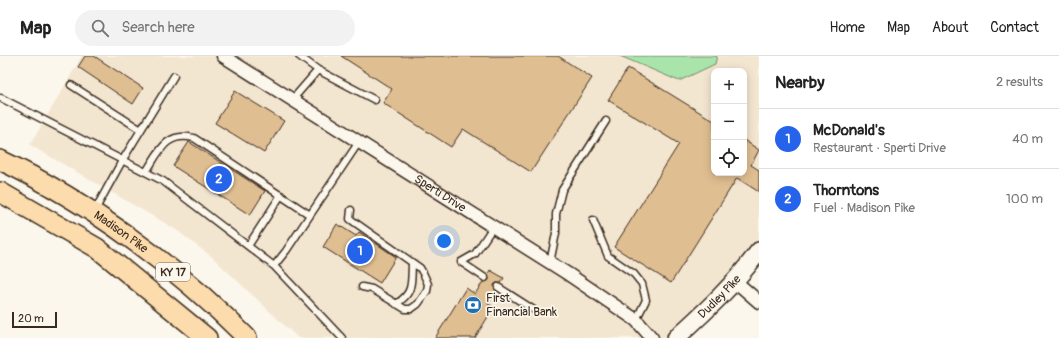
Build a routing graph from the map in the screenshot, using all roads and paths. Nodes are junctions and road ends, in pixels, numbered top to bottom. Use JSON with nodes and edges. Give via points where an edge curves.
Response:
{"nodes":[{"id":1,"x":223,"y":56,"type":"edge"},
{"id":2,"x":299,"y":56,"type":"edge"},
{"id":3,"x":318,"y":70,"type":"junction"},
{"id":4,"x":174,"y":76,"type":"dead end"},
{"id":5,"x":71,"y":86,"type":"dead end"},
{"id":6,"x":1,"y":98,"type":"edge"},
{"id":7,"x":292,"y":100,"type":"junction"},
{"id":8,"x":375,"y":100,"type":"dead end"},
{"id":9,"x":606,"y":121,"type":"dead end"},
{"id":10,"x":141,"y":130,"type":"junction"},
{"id":11,"x":359,"y":142,"type":"junction"},
{"id":12,"x":0,"y":160,"type":"edge"},
{"id":13,"x":122,"y":161,"type":"junction"},
{"id":14,"x":146,"y":172,"type":"junction"},
{"id":15,"x":0,"y":184,"type":"edge"},
{"id":16,"x":0,"y":192,"type":"edge"},
{"id":17,"x":281,"y":195,"type":"junction"},
{"id":18,"x":351,"y":210,"type":"dead end"},
{"id":19,"x":93,"y":213,"type":"junction"},
{"id":20,"x":310,"y":215,"type":"junction"},
{"id":21,"x":593,"y":220,"type":"dead end"},
{"id":22,"x":493,"y":227,"type":"junction"},
{"id":23,"x":248,"y":246,"type":"junction"},
{"id":24,"x":759,"y":251,"type":"edge"},
{"id":25,"x":412,"y":263,"type":"junction"},
{"id":26,"x":550,"y":263,"type":"junction"},
{"id":27,"x":274,"y":266,"type":"junction"},
{"id":28,"x":485,"y":278,"type":"dead end"},
{"id":29,"x":735,"y":281,"type":"junction"},
{"id":30,"x":362,"y":286,"type":"dead end"},
{"id":31,"x":498,"y":287,"type":"dead end"},
{"id":32,"x":759,"y":302,"type":"edge"},
{"id":33,"x":396,"y":304,"type":"junction"},
{"id":34,"x":534,"y":310,"type":"dead end"},
{"id":35,"x":636,"y":320,"type":"junction"},
{"id":36,"x":207,"y":338,"type":"edge"},
{"id":37,"x":247,"y":338,"type":"edge"},
{"id":38,"x":342,"y":338,"type":"edge"},
{"id":39,"x":652,"y":338,"type":"edge"},
{"id":40,"x":676,"y":338,"type":"edge"}],
"edges":[{"from":1,"to":7,"type":"street","name":"Sperti Drive"},
{"from":2,"to":3,"type":"lane"},
{"from":3,"to":7,"type":"lane"},
{"from":3,"to":8,"type":"lane"},
{"from":4,"to":10,"type":"lane"},
{"from":5,"to":10,"type":"lane"},
{"from":6,"to":13,"type":"lane"},
{"from":7,"to":11,"type":"street","name":"Sperti Drive"},
{"from":9,"to":26,"type":"lane","via":[[562,190],[556,214],[556,233]]},
{"from":10,"to":13,"type":"lane"},
{"from":11,"to":20,"type":"lane"},
{"from":11,"to":22,"type":"street","name":"Sperti Drive"},
{"from":12,"to":19,"type":"main road","name":"Madison Pike","number":"KY 17","via":[[26,172]]},
{"from":13,"to":14,"type":"lane"},
{"from":13,"to":19,"type":"lane"},
{"from":14,"to":17,"type":"lane","via":[[165,144],[174,137],[184,135],[194,138]]},
{"from":14,"to":23,"type":"lane","via":[[163,180]]},
{"from":15,"to":19,"type":"main road","via":[[20,191],[70,219]]},
{"from":16,"to":36,"type":"main road","number":"KY 17","via":[[97,248]]},
{"from":17,"to":20,"type":"lane"},
{"from":17,"to":23,"type":"lane"},
{"from":18,"to":25,"type":"lane","via":[[350,219]]},
{"from":19,"to":37,"type":"main road","name":"Madison Pike","number":"KY 17","via":[[147,250],[228,318]]},
{"from":20,"to":27,"type":"lane"},
{"from":21,"to":35,"type":"lane","via":[[608,256],[634,274],[642,284],[646,300]]},
{"from":22,"to":26,"type":"street","name":"Sperti Drive"},
{"from":22,"to":28,"type":"lane","via":[[475,254],[461,262]]},
{"from":23,"to":27,"type":"lane"},
{"from":24,"to":29,"type":"street","name":"Dudley Pike"},
{"from":25,"to":33,"type":"lane","via":[[410,291]]},
{"from":25,"to":33,"type":"lane","via":[[424,274],[428,284],[427,291],[418,304],[411,308],[405,309]]},
{"from":26,"to":35,"type":"street","name":"Sperti Drive"},
{"from":27,"to":38,"type":"lane"},
{"from":29,"to":32,"type":"street"},
{"from":29,"to":40,"type":"street","name":"Dudley Pike"},
{"from":30,"to":33,"type":"lane","via":[[372,289]]},
{"from":31,"to":34,"type":"lane"},
{"from":35,"to":39,"type":"street","name":"Sperti Drive"}]}
